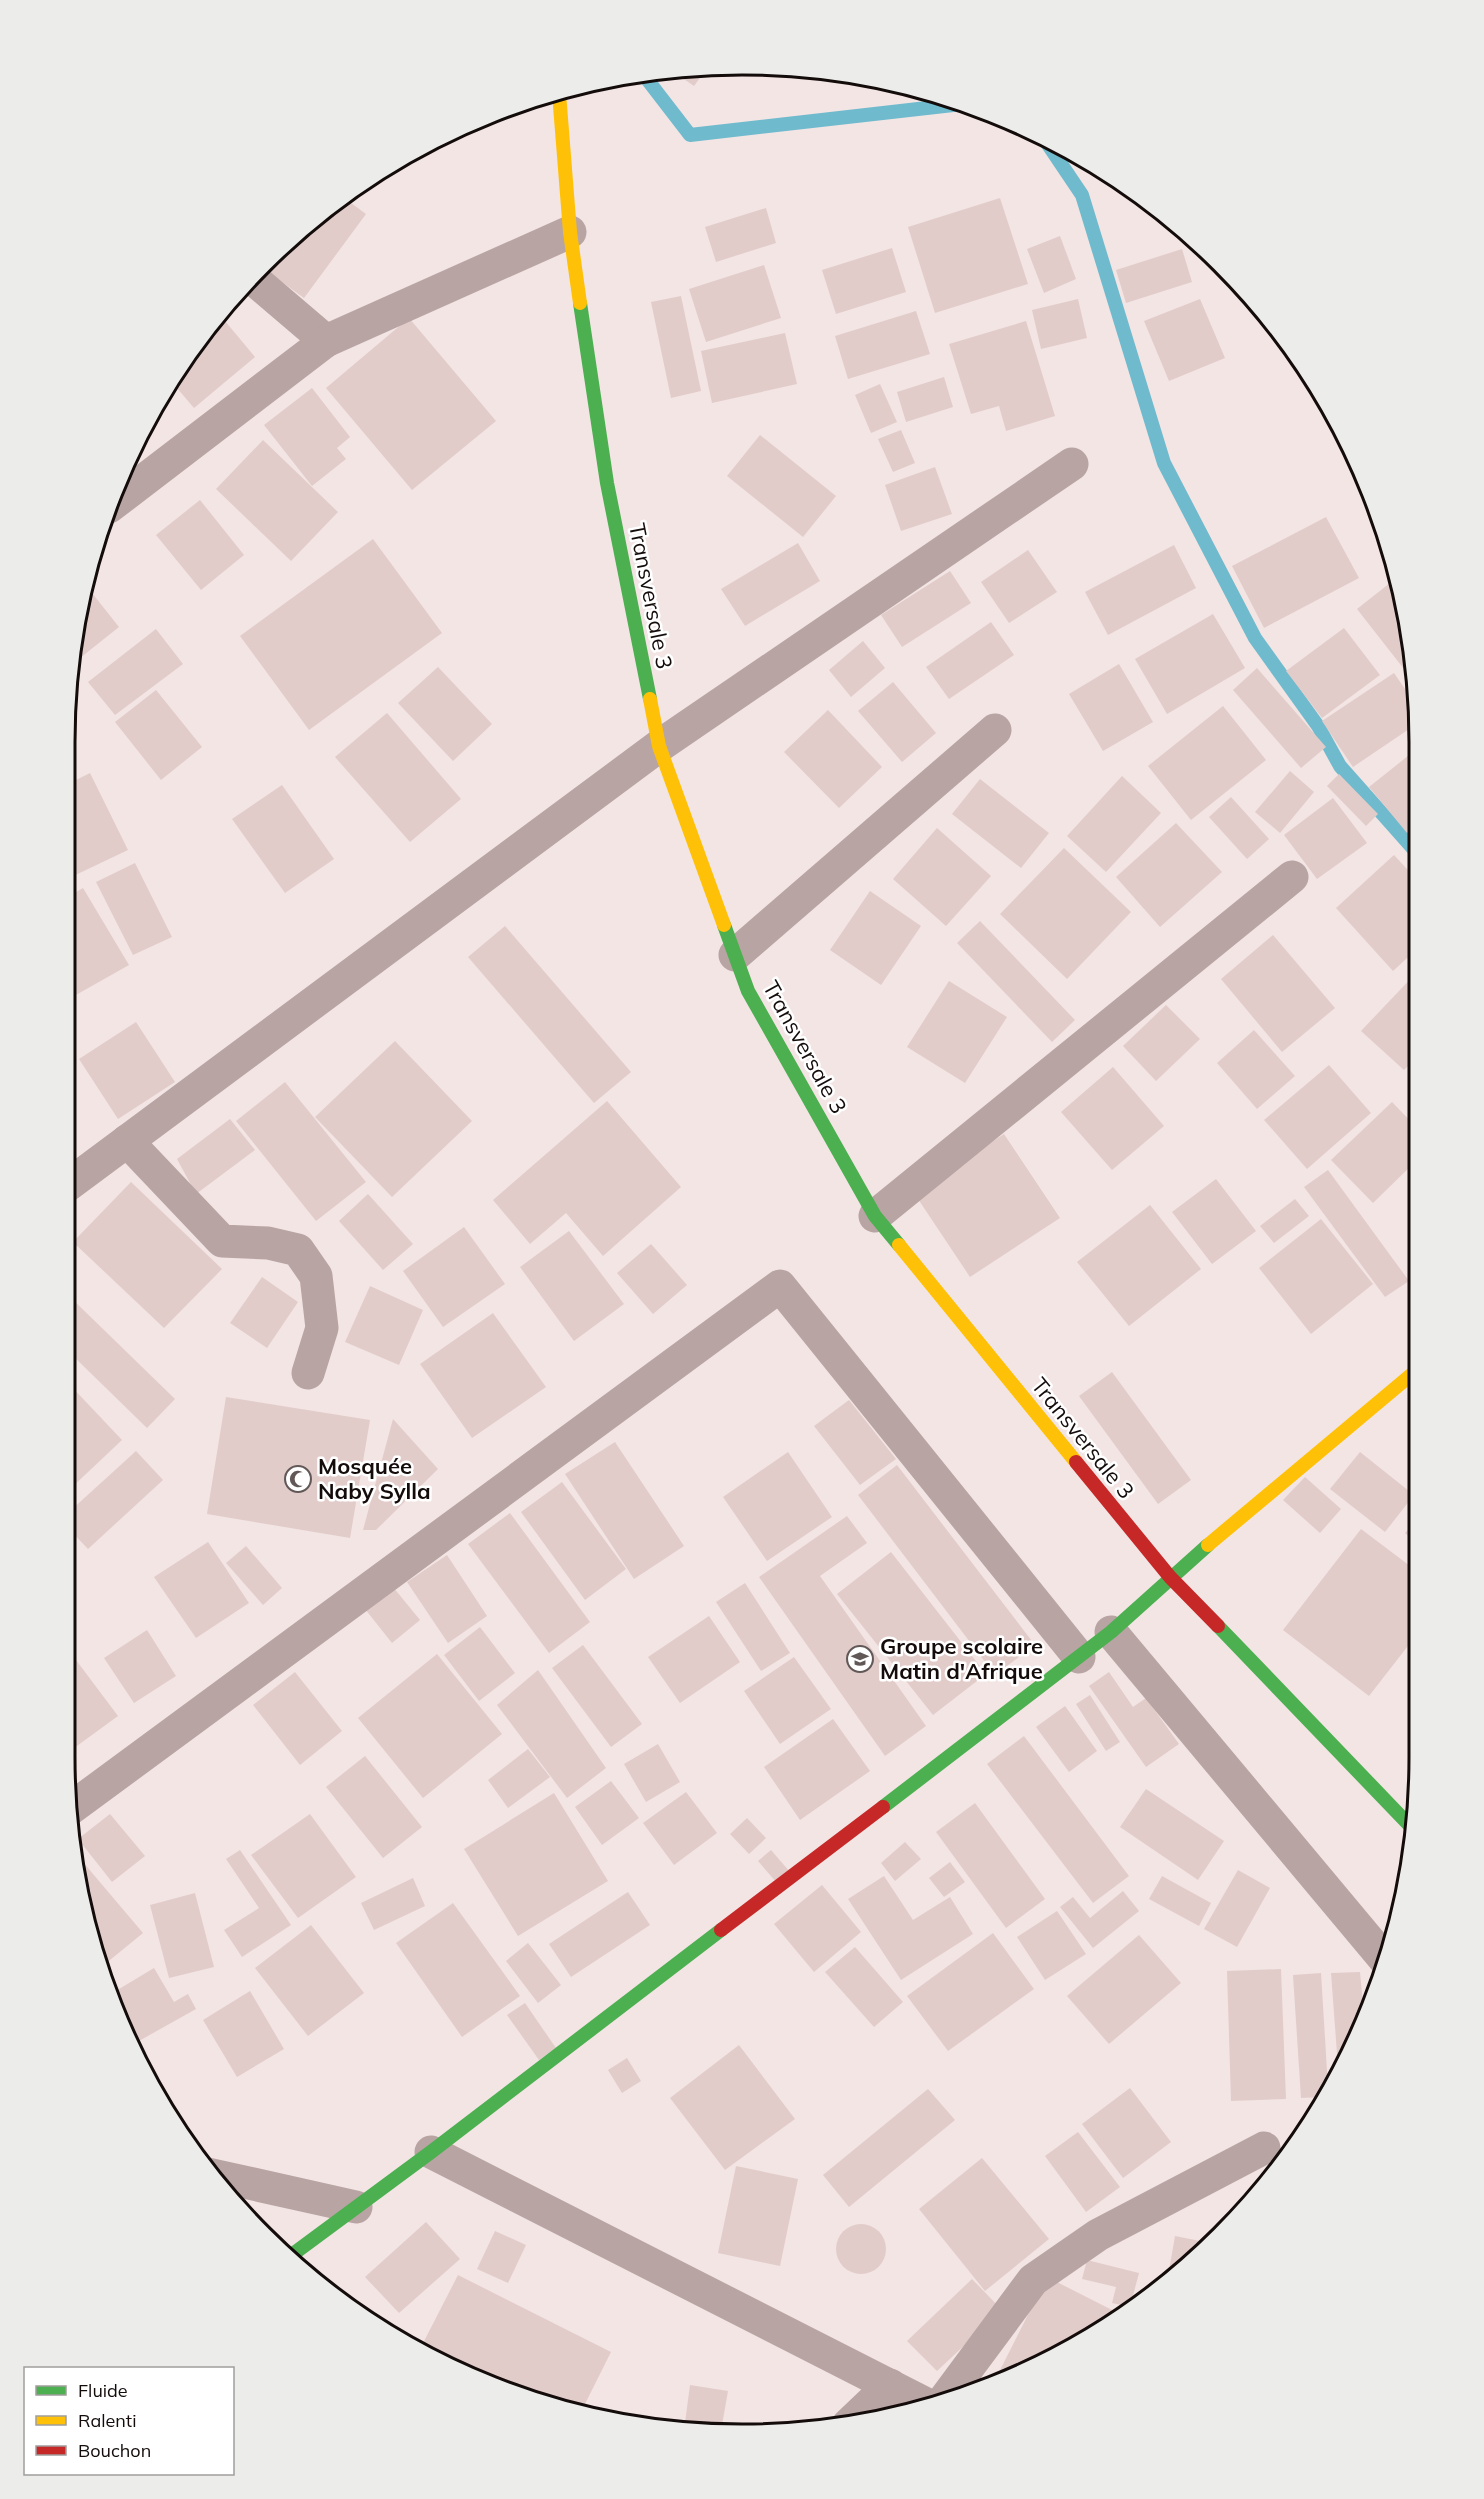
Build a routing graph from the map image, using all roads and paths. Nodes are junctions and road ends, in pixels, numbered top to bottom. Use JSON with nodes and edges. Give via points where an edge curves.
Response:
{"nodes":[{"id":1,"x":560,"y":101,"type":"edge"},
{"id":2,"x":570,"y":232,"type":"junction"},
{"id":3,"x":259,"y":283,"type":"edge"},
{"id":4,"x":326,"y":341,"type":"junction"},
{"id":5,"x":1072,"y":464,"type":"dead end"},
{"id":6,"x":122,"y":497,"type":"edge"},
{"id":7,"x":994,"y":730,"type":"dead end"},
{"id":8,"x":658,"y":746,"type":"junction"},
{"id":9,"x":1292,"y":877,"type":"dead end"},
{"id":10,"x":735,"y":955,"type":"junction"},
{"id":11,"x":127,"y":1141,"type":"junction"},
{"id":12,"x":75,"y":1180,"type":"edge"},
{"id":13,"x":875,"y":1216,"type":"junction"},
{"id":14,"x":308,"y":1372,"type":"dead end"},
{"id":15,"x":1409,"y":1377,"type":"edge"},
{"id":16,"x":1170,"y":1577,"type":"junction"},
{"id":17,"x":1111,"y":1632,"type":"junction"},
{"id":18,"x":1079,"y":1657,"type":"junction"},
{"id":19,"x":76,"y":1804,"type":"edge"},
{"id":20,"x":1406,"y":1821,"type":"edge"},
{"id":21,"x":1379,"y":1952,"type":"edge"},
{"id":22,"x":1264,"y":2148,"type":"dead end"},
{"id":23,"x":431,"y":2152,"type":"junction"},
{"id":24,"x":225,"y":2178,"type":"edge"},
{"id":25,"x":356,"y":2207,"type":"junction"},
{"id":26,"x":296,"y":2252,"type":"edge"},
{"id":27,"x":890,"y":2385,"type":"junction"},
{"id":28,"x":951,"y":2390,"type":"edge"},
{"id":29,"x":918,"y":2400,"type":"edge"},
{"id":30,"x":861,"y":2413,"type":"edge"}],
"edges":[{"from":1,"to":2,"type":"main road","name":"Transversale 3"},
{"from":2,"to":4,"type":"street"},
{"from":2,"to":8,"type":"main road","name":"Transversale 3","via":[[607,483]]},
{"from":3,"to":4,"type":"street"},
{"from":4,"to":6,"type":"street"},
{"from":5,"to":8,"type":"street"},
{"from":7,"to":10,"type":"street"},
{"from":8,"to":10,"type":"main road","name":"Transversale 3"},
{"from":8,"to":11,"type":"street"},
{"from":9,"to":13,"type":"street"},
{"from":10,"to":13,"type":"main road","name":"Transversale 3","via":[[748,991]]},
{"from":11,"to":12,"type":"street"},
{"from":11,"to":14,"type":"street","via":[[222,1241],[268,1243],[298,1250],[316,1276],[322,1328]]},
{"from":13,"to":16,"type":"main road","name":"Transversale 3"},
{"from":15,"to":16,"type":"main road"},
{"from":16,"to":17,"type":"main road"},
{"from":16,"to":20,"type":"main road","name":"Transversale 3"},
{"from":17,"to":18,"type":"main road"},
{"from":17,"to":21,"type":"street"},
{"from":18,"to":19,"type":"street","via":[[780,1286]]},
{"from":18,"to":23,"type":"main road"},
{"from":22,"to":28,"type":"street","via":[[1098,2235],[1033,2280]]},
{"from":23,"to":25,"type":"main road"},
{"from":23,"to":27,"type":"street"},
{"from":24,"to":25,"type":"street"},
{"from":25,"to":26,"type":"main road"},
{"from":27,"to":29,"type":"street"},
{"from":27,"to":30,"type":"street"}]}
